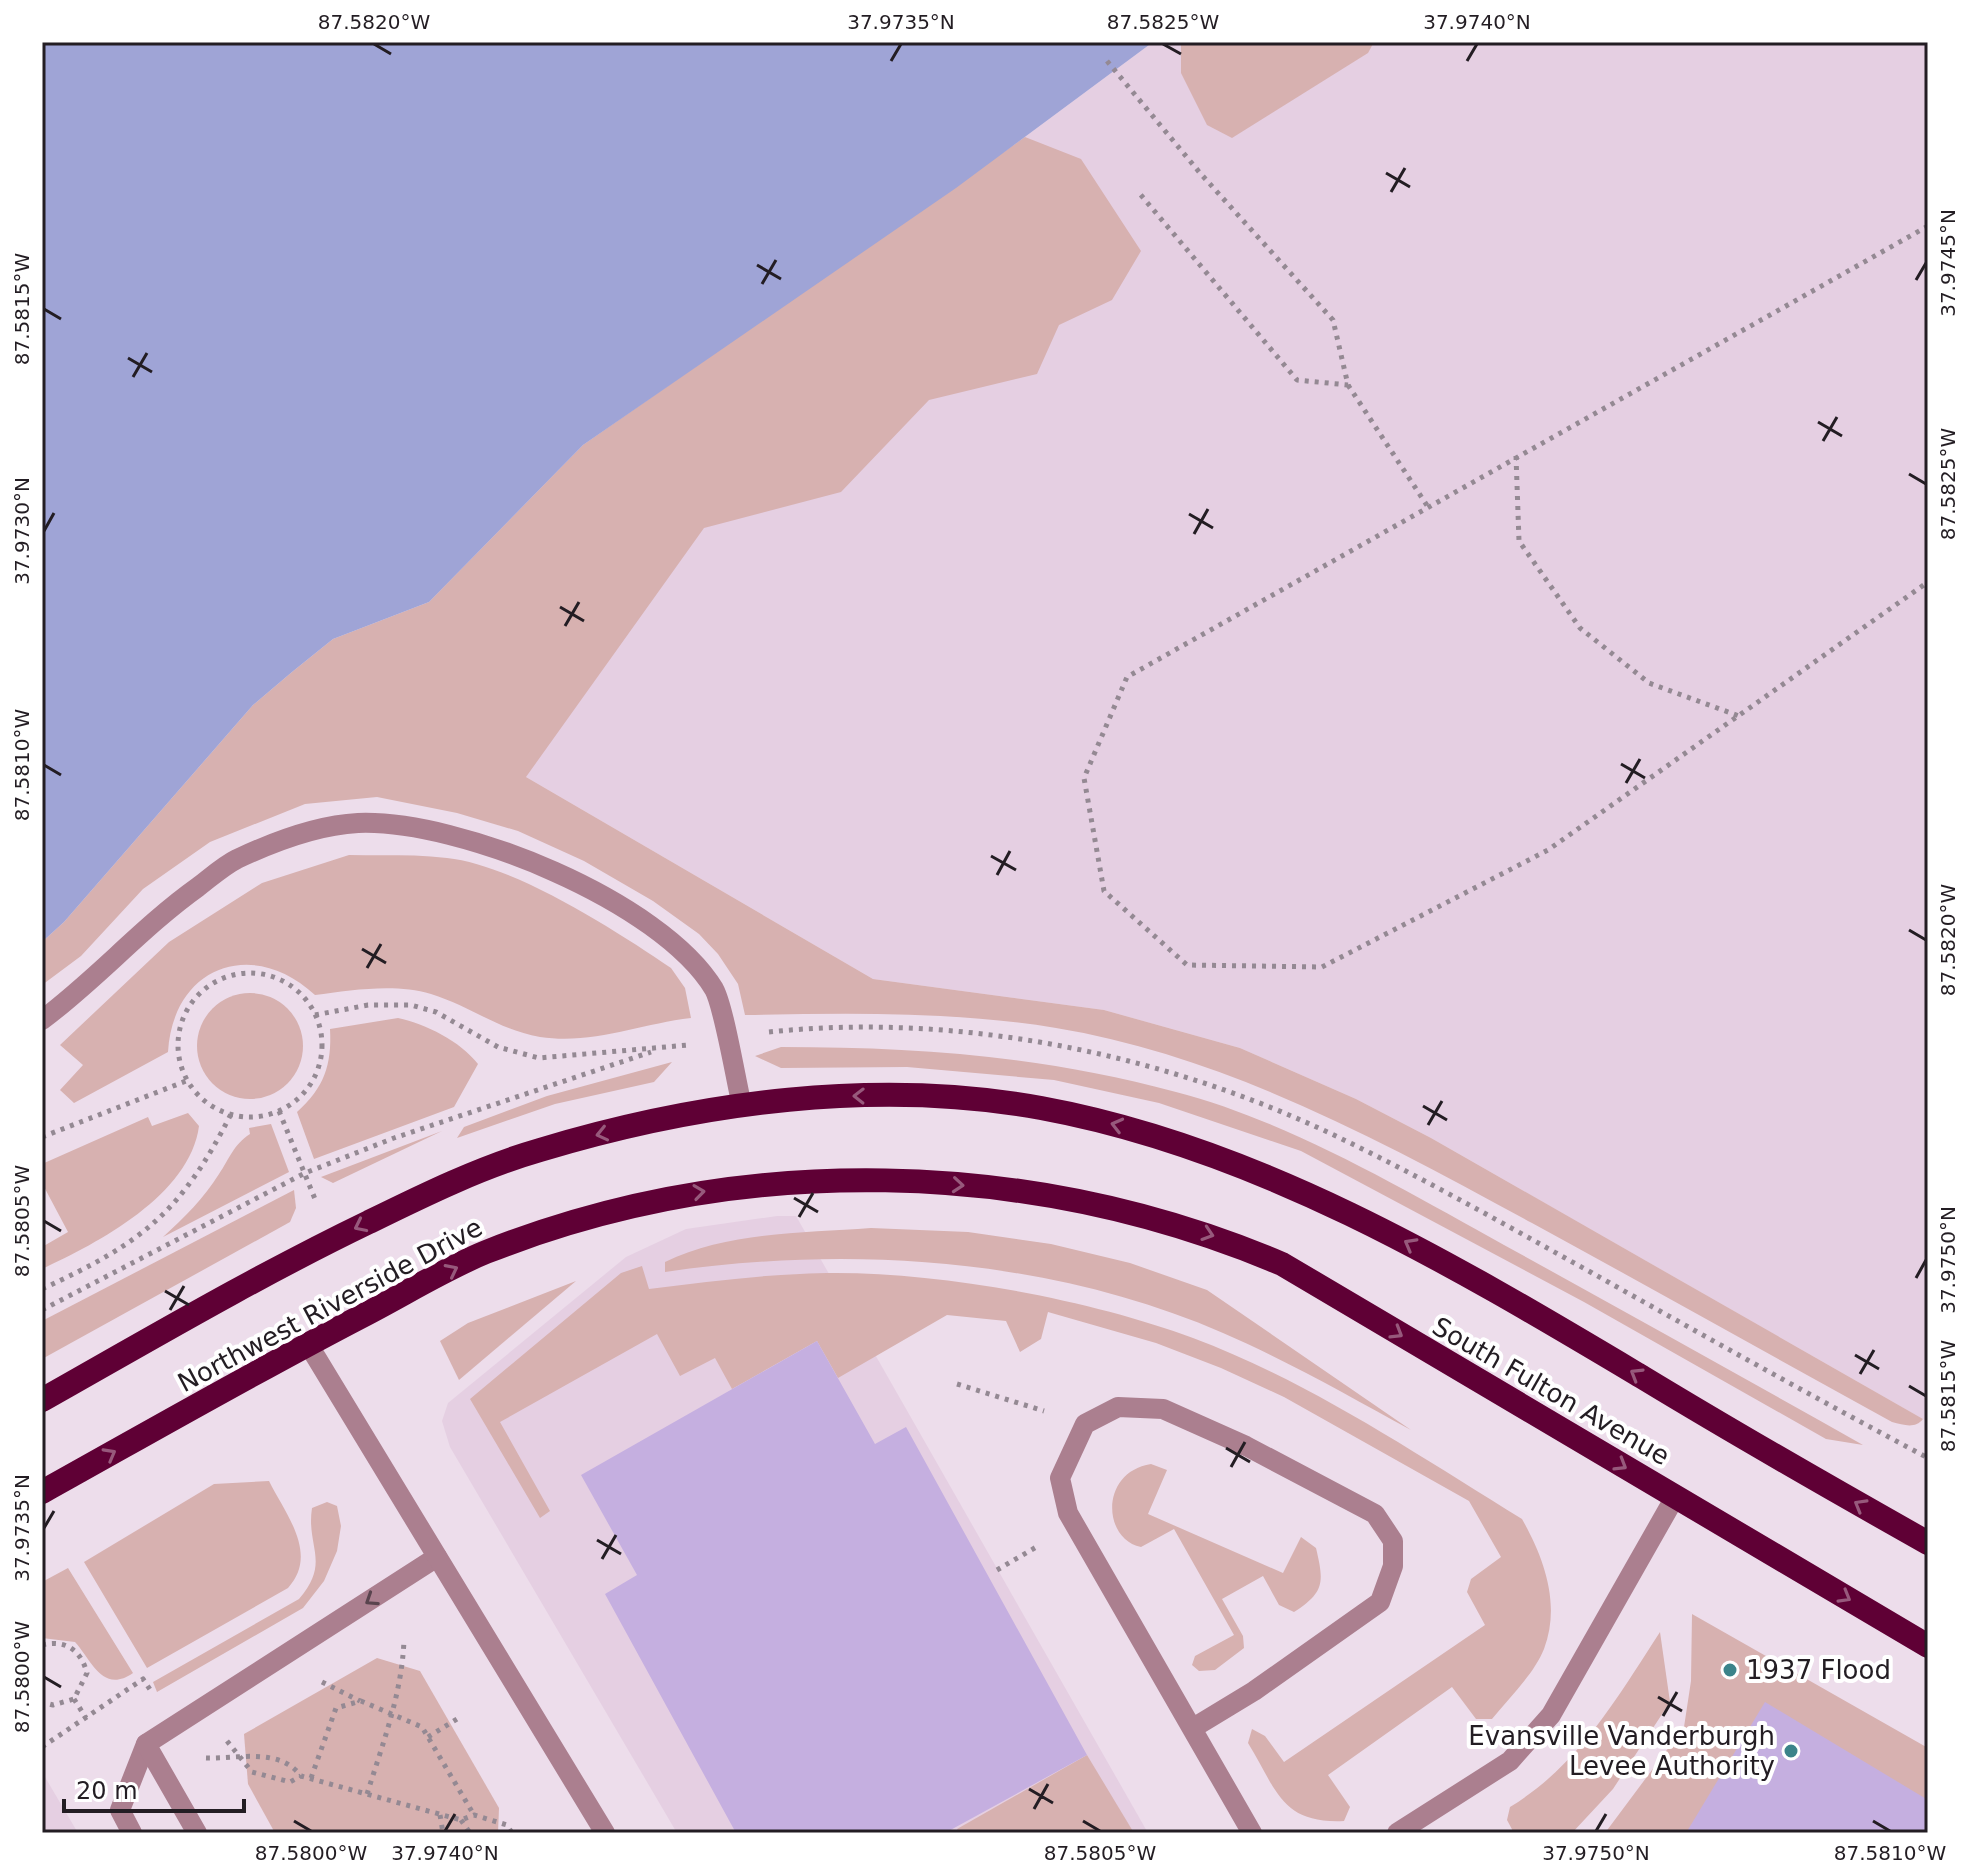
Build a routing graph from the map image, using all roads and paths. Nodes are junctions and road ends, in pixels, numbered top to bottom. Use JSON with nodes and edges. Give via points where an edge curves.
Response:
{"nodes":[{"id":1,"x":1107,"y":61,"type":"dead end"},
{"id":2,"x":1140,"y":194,"type":"dead end"},
{"id":3,"x":1926,"y":224,"type":"edge"},
{"id":4,"x":1348,"y":385,"type":"junction"},
{"id":5,"x":1516,"y":456,"type":"junction"},
{"id":6,"x":1428,"y":507,"type":"junction"},
{"id":7,"x":1928,"y":582,"type":"edge"},
{"id":8,"x":1739,"y":716,"type":"junction"},
{"id":9,"x":315,"y":1015,"type":"junction"},
{"id":10,"x":42,"y":1020,"type":"edge"},
{"id":11,"x":678,"y":1046,"type":"dead end"},
{"id":12,"x":661,"y":1049,"type":"junction"},
{"id":13,"x":186,"y":1081,"type":"junction"},
{"id":14,"x":742,"y":1106,"type":"junction"},
{"id":15,"x":279,"y":1111,"type":"junction"},
{"id":16,"x":231,"y":1114,"type":"junction"},
{"id":17,"x":42,"y":1137,"type":"edge"},
{"id":18,"x":305,"y":1173,"type":"junction"},
{"id":19,"x":1133,"y":1212,"type":"joint"},
{"id":20,"x":334,"y":1238,"type":"junction"},
{"id":21,"x":42,"y":1289,"type":"edge"},
{"id":22,"x":42,"y":1310,"type":"edge"},
{"id":23,"x":308,"y":1344,"type":"junction"},
{"id":24,"x":957,"y":1384,"type":"dead end"},
{"id":25,"x":42,"y":1400,"type":"edge"},
{"id":26,"x":1085,"y":1424,"type":"junction"},
{"id":27,"x":42,"y":1492,"type":"edge"},
{"id":28,"x":1675,"y":1497,"type":"junction"},
{"id":29,"x":1928,"y":1543,"type":"edge"},
{"id":30,"x":437,"y":1557,"type":"junction"},
{"id":31,"x":404,"y":1640,"type":"dead end"},
{"id":32,"x":42,"y":1645,"type":"edge"},
{"id":33,"x":1928,"y":1646,"type":"edge"},
{"id":34,"x":143,"y":1679,"type":"dead end"},
{"id":35,"x":320,"y":1681,"type":"dead end"},
{"id":36,"x":74,"y":1699,"type":"junction"},
{"id":37,"x":361,"y":1701,"type":"junction"},
{"id":38,"x":42,"y":1702,"type":"edge"},
{"id":39,"x":202,"y":1708,"type":"junction"},
{"id":40,"x":392,"y":1715,"type":"junction"},
{"id":41,"x":86,"y":1718,"type":"junction"},
{"id":42,"x":457,"y":1719,"type":"dead end"},
{"id":43,"x":1193,"y":1728,"type":"junction"},
{"id":44,"x":428,"y":1737,"type":"junction"},
{"id":45,"x":146,"y":1744,"type":"junction"},
{"id":46,"x":42,"y":1747,"type":"edge"},
{"id":47,"x":201,"y":1757,"type":"dead end"},
{"id":48,"x":239,"y":1758,"type":"junction"},
{"id":49,"x":301,"y":1776,"type":"junction"},
{"id":50,"x":311,"y":1778,"type":"junction"},
{"id":51,"x":367,"y":1794,"type":"junction"},
{"id":52,"x":440,"y":1815,"type":"junction"},
{"id":53,"x":474,"y":1815,"type":"junction"},
{"id":54,"x":461,"y":1820,"type":"junction"},
{"id":55,"x":132,"y":1833,"type":"edge"},
{"id":56,"x":197,"y":1833,"type":"edge"},
{"id":57,"x":443,"y":1833,"type":"edge"},
{"id":58,"x":470,"y":1833,"type":"edge"},
{"id":59,"x":512,"y":1833,"type":"edge"},
{"id":60,"x":605,"y":1833,"type":"edge"},
{"id":61,"x":1252,"y":1833,"type":"edge"},
{"id":62,"x":1397,"y":1833,"type":"edge"}],
"edges":[{"from":1,"to":4,"type":"path","via":[[1333,320]]},
{"from":2,"to":4,"type":"path","via":[[1297,380]]},
{"from":3,"to":5,"type":"path"},
{"from":4,"to":6,"type":"path"},
{"from":5,"to":6,"type":"path"},
{"from":5,"to":8,"type":"path","via":[[1519,541],[1580,628],[1649,683]]},
{"from":6,"to":8,"type":"path","via":[[1127,677],[1084,778],[1104,891],[1187,965],[1322,967],[1548,850]]},
{"from":7,"to":8,"type":"path"},
{"from":9,"to":12,"type":"path","via":[[368,1005],[411,1005],[436,1012],[498,1047],[539,1058]]},
{"from":9,"to":13,"type":"path","via":[[291,986],[269,975],[245,972],[221,978],[201,991],[178,1034]]},
{"from":9,"to":15,"type":"path","via":[[321,1047],[317,1071],[305,1091]]},
{"from":10,"to":14,"type":"street","via":[[75,996],[154,919],[234,860],[288,838],[355,823],[401,824],[535,862],[662,934],[695,962],[716,993]]},
{"from":11,"to":12,"type":"path"},
{"from":12,"to":18,"type":"path"},
{"from":13,"to":16,"type":"path","via":[[201,1098]]},
{"from":13,"to":17,"type":"path"},
{"from":14,"to":20,"type":"highway","name":"Northwest Riverside Drive","one_way":true,"via":[[537,1150]]},
{"from":29,"to":14,"type":"highway","name":"Northwest Riverside Drive","one_way":true,"via":[[1383,1229],[1270,1178],[1125,1126],[1038,1107],[941,1097],[839,1096]]},
{"from":15,"to":16,"type":"path","via":[[266,1116]]},
{"from":15,"to":18,"type":"path"},
{"from":16,"to":21,"type":"path","via":[[207,1162],[172,1209],[127,1244]]},
{"from":18,"to":20,"type":"path"},
{"from":18,"to":22,"type":"path"},
{"from":23,"to":19,"type":"highway","name":"Northwest Riverside Drive","one_way":true,"via":[[484,1253],[676,1195],[749,1185],[897,1179],[1016,1189]]},
{"from":19,"to":28,"type":"highway","name":"South Fulton Avenue","one_way":true,"via":[[1212,1234],[1282,1264]]},
{"from":20,"to":25,"type":"highway","name":"Northwest Riverside Drive"},
{"from":27,"to":23,"type":"highway","name":"Northwest Riverside Drive","one_way":true},
{"from":23,"to":30,"type":"street"},
{"from":24,"to":26,"type":"path"},
{"from":26,"to":43,"type":"street","via":[[1060,1478],[1068,1513]]},
{"from":26,"to":43,"type":"street","via":[[1118,1407],[1163,1409],[1375,1514],[1393,1541],[1393,1566],[1380,1602]]},
{"from":28,"to":33,"type":"highway","name":"South Fulton Avenue","one_way":true},
{"from":28,"to":62,"type":"street","via":[[1551,1715],[1510,1761]]},
{"from":30,"to":39,"type":"street","one_way":true},
{"from":30,"to":60,"type":"street"},
{"from":31,"to":40,"type":"path"},
{"from":32,"to":36,"type":"path","via":[[64,1644],[80,1654],[87,1673]]},
{"from":34,"to":41,"type":"path"},
{"from":35,"to":37,"type":"path"},
{"from":36,"to":38,"type":"path","via":[[53,1705]]},
{"from":36,"to":41,"type":"path"},
{"from":37,"to":40,"type":"path"},
{"from":37,"to":50,"type":"path","via":[[336,1708]]},
{"from":39,"to":45,"type":"street"},
{"from":39,"to":48,"type":"path"},
{"from":40,"to":44,"type":"path","via":[[422,1727]]},
{"from":40,"to":51,"type":"path"},
{"from":41,"to":46,"type":"path"},
{"from":42,"to":44,"type":"path"},
{"from":43,"to":61,"type":"street"},
{"from":44,"to":53,"type":"path"},
{"from":45,"to":55,"type":"street","via":[[120,1810]]},
{"from":45,"to":56,"type":"street"},
{"from":47,"to":48,"type":"path"},
{"from":48,"to":49,"type":"path","via":[[256,1754],[294,1767]]},
{"from":48,"to":49,"type":"path","via":[[252,1772],[290,1782]]},
{"from":49,"to":50,"type":"path"},
{"from":50,"to":51,"type":"path"},
{"from":51,"to":52,"type":"path"},
{"from":52,"to":54,"type":"path"},
{"from":52,"to":57,"type":"path"},
{"from":53,"to":54,"type":"path"},
{"from":53,"to":59,"type":"path","via":[[507,1825]]},
{"from":54,"to":58,"type":"path"}]}
